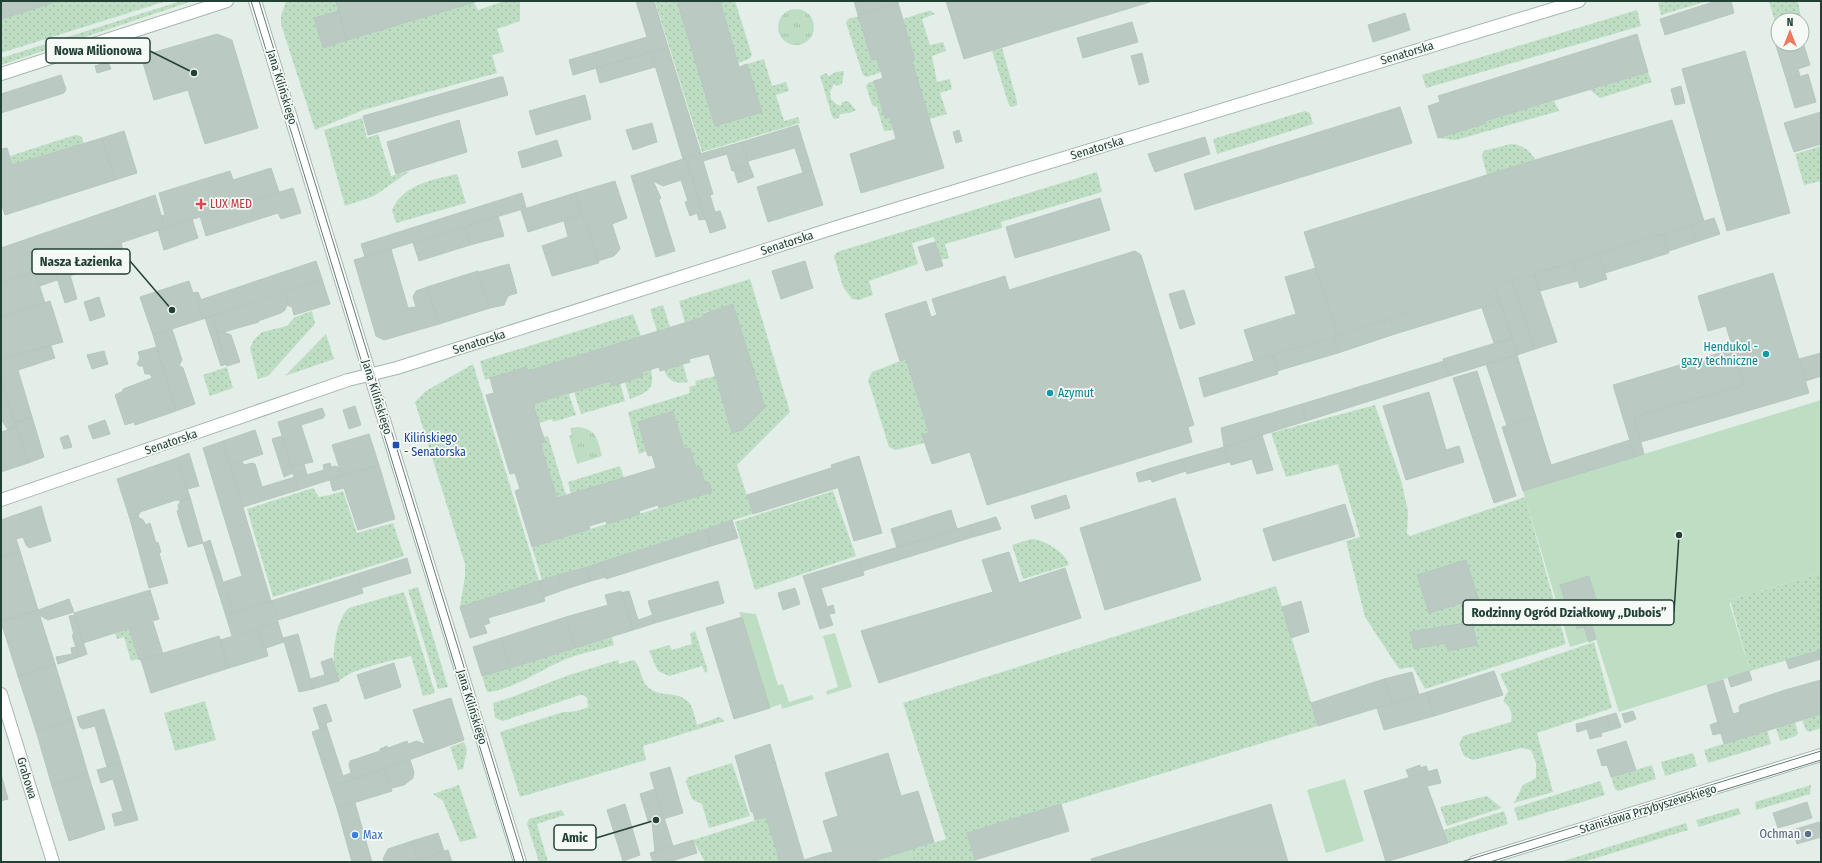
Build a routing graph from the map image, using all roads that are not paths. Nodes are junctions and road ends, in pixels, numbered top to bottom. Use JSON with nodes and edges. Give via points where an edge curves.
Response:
{"nodes":[{"id":1,"x":227,"y":1,"type":"edge"},
{"id":2,"x":255,"y":1,"type":"edge"},
{"id":3,"x":1579,"y":1,"type":"edge"},
{"id":4,"x":1,"y":74,"type":"edge"},
{"id":5,"x":370,"y":374,"type":"junction"},
{"id":6,"x":1,"y":500,"type":"edge"},
{"id":7,"x":1,"y":694,"type":"edge"},
{"id":8,"x":1821,"y":756,"type":"edge"},
{"id":9,"x":53,"y":862,"type":"edge"},
{"id":10,"x":520,"y":862,"type":"edge"},
{"id":11,"x":1475,"y":862,"type":"edge"}],
"edges":[{"from":1,"to":4,"type":"street"},
{"from":2,"to":5,"type":"street","name":"Jana Kilińskiego"},
{"from":3,"to":5,"type":"street","name":"Senatorska","via":[[837,226],[397,368]]},
{"from":5,"to":6,"type":"street","name":"Senatorska"},
{"from":5,"to":10,"type":"street","name":"Jana Kilińskiego"},
{"from":7,"to":9,"type":"street","name":"Grabowa"},
{"from":8,"to":11,"type":"street","name":"Stanisława Przybyszewskiego"}]}
